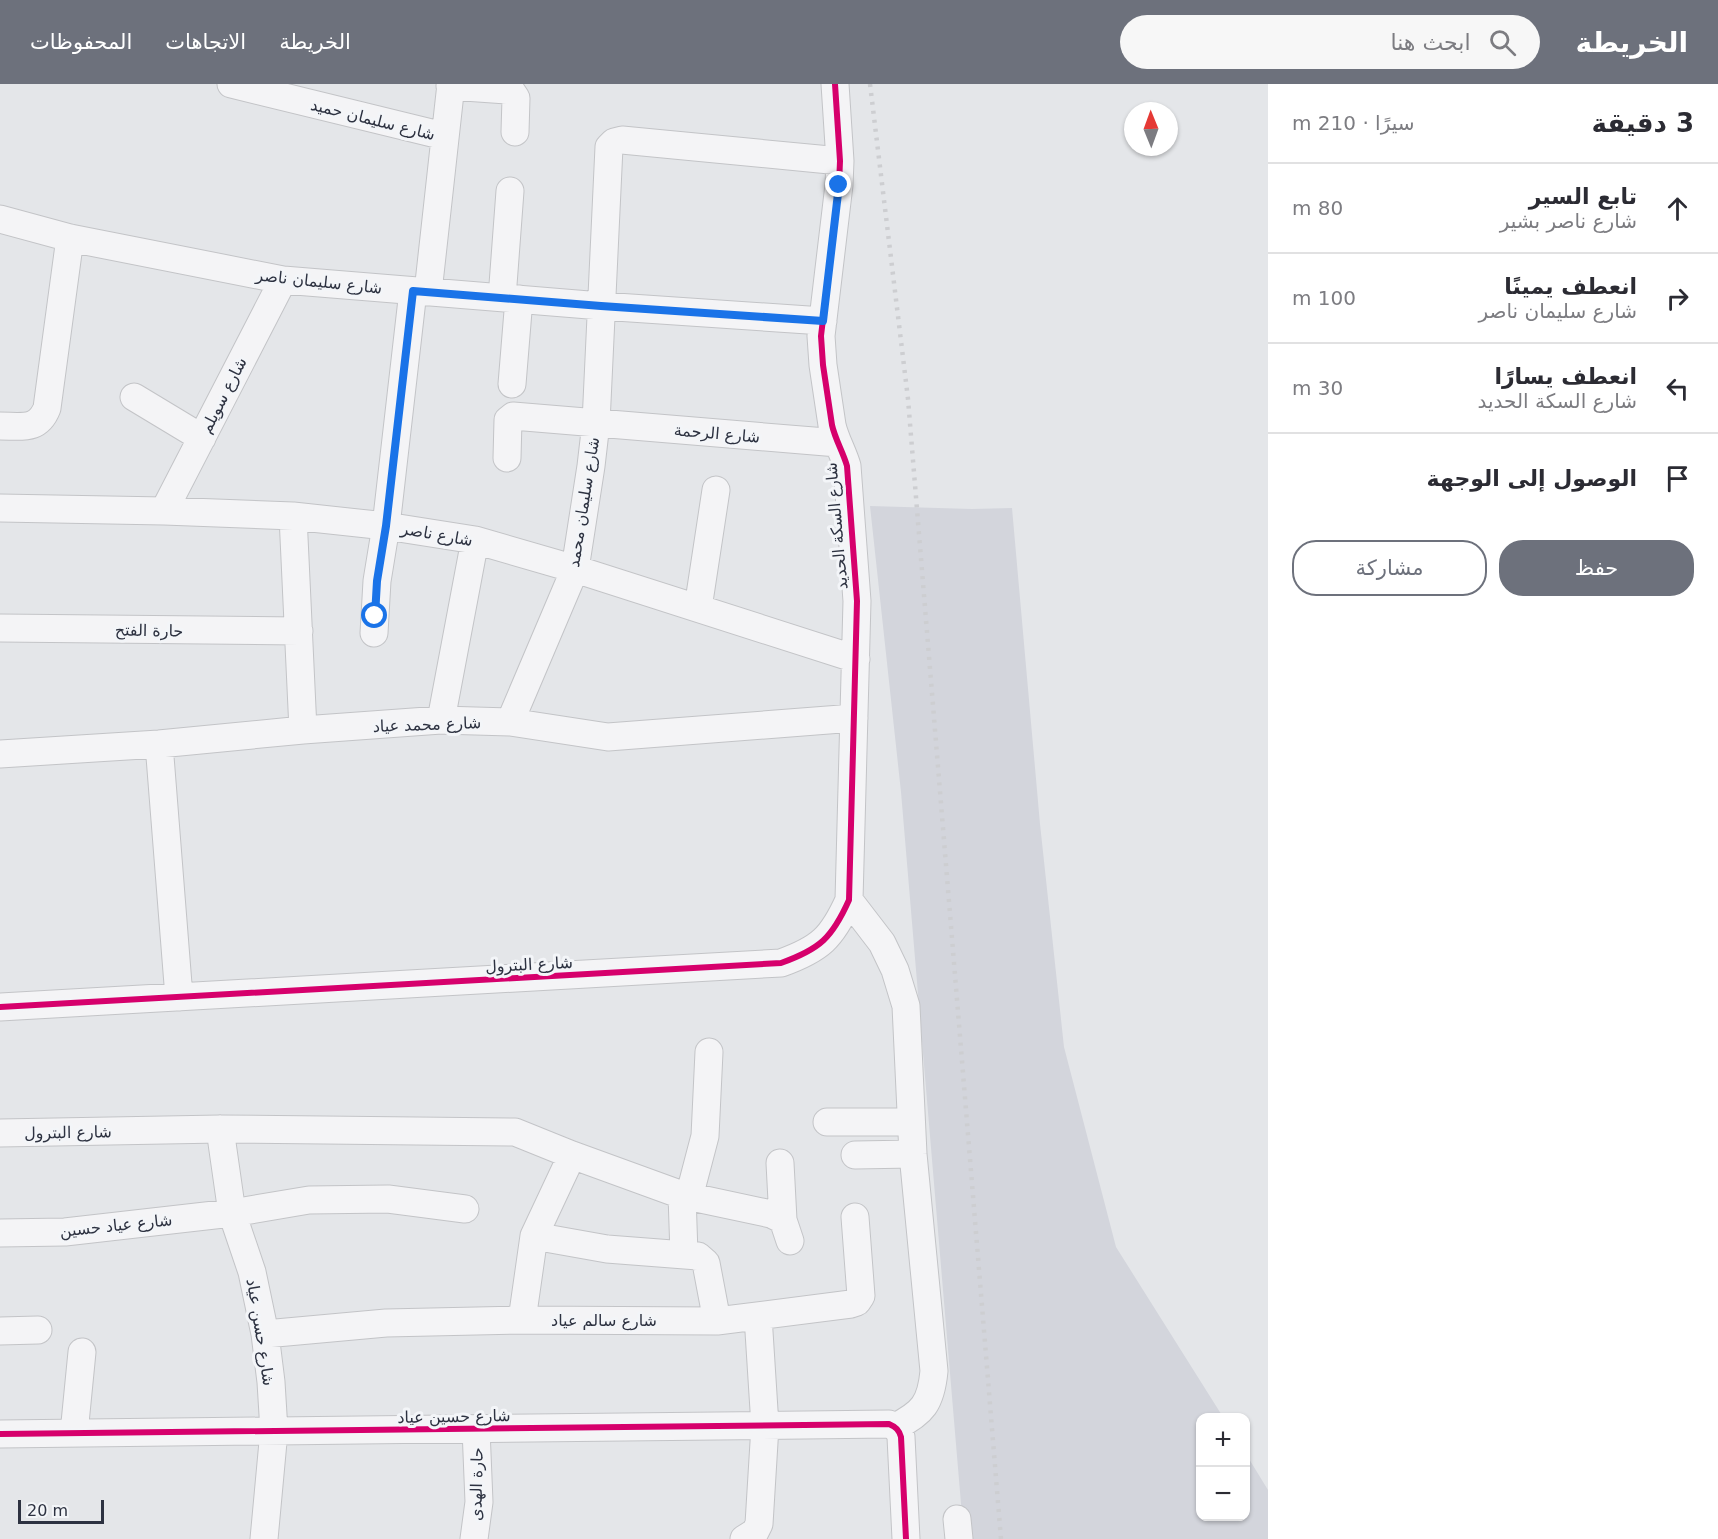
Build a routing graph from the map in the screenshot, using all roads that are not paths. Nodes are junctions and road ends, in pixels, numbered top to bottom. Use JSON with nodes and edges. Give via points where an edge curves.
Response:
{"nodes":[{"id":1,"x":231,"y":84,"type":"edge"},
{"id":2,"x":835,"y":84,"type":"edge"},
{"id":3,"x":450,"y":85,"type":"edge"},
{"id":4,"x":515,"y":132,"type":"dead end"},
{"id":5,"x":444,"y":136,"type":"junction"},
{"id":6,"x":840,"y":161,"type":"junction"},
{"id":7,"x":510,"y":191,"type":"dead end"},
{"id":8,"x":0,"y":219,"type":"edge"},
{"id":9,"x":70,"y":238,"type":"junction"},
{"id":10,"x":283,"y":280,"type":"junction"},
{"id":11,"x":420,"y":291,"type":"junction"},
{"id":12,"x":510,"y":298,"type":"junction"},
{"id":13,"x":601,"y":306,"type":"junction"},
{"id":14,"x":823,"y":321,"type":"junction"},
{"id":15,"x":512,"y":384,"type":"dead end"},
{"id":16,"x":134,"y":397,"type":"dead end"},
{"id":17,"x":596,"y":423,"type":"junction"},
{"id":18,"x":0,"y":426,"type":"edge"},
{"id":19,"x":202,"y":438,"type":"junction"},
{"id":20,"x":838,"y":443,"type":"junction"},
{"id":21,"x":507,"y":458,"type":"dead end"},
{"id":22,"x":716,"y":490,"type":"dead end"},
{"id":23,"x":0,"y":508,"type":"edge"},
{"id":24,"x":164,"y":511,"type":"junction"},
{"id":25,"x":293,"y":516,"type":"junction"},
{"id":26,"x":386,"y":526,"type":"junction"},
{"id":27,"x":475,"y":540,"type":"junction"},
{"id":28,"x":574,"y":569,"type":"junction"},
{"id":29,"x":698,"y":608,"type":"junction"},
{"id":30,"x":0,"y":628,"type":"edge"},
{"id":31,"x":299,"y":631,"type":"junction"},
{"id":32,"x":374,"y":633,"type":"dead end"},
{"id":33,"x":856,"y":659,"type":"junction"},
{"id":34,"x":854,"y":718,"type":"junction"},
{"id":35,"x":441,"y":720,"type":"junction"},
{"id":36,"x":510,"y":722,"type":"junction"},
{"id":37,"x":303,"y":730,"type":"junction"},
{"id":38,"x":159,"y":744,"type":"junction"},
{"id":39,"x":0,"y":754,"type":"edge"},
{"id":40,"x":849,"y":900,"type":"junction"},
{"id":41,"x":179,"y":997,"type":"junction"},
{"id":42,"x":0,"y":1007,"type":"edge"},
{"id":43,"x":709,"y":1052,"type":"dead end"},
{"id":44,"x":828,"y":1122,"type":"dead end"},
{"id":45,"x":911,"y":1122,"type":"junction"},
{"id":46,"x":220,"y":1129,"type":"junction"},
{"id":47,"x":0,"y":1133,"type":"edge"},
{"id":48,"x":913,"y":1154,"type":"junction"},
{"id":49,"x":572,"y":1155,"type":"junction"},
{"id":50,"x":855,"y":1155,"type":"dead end"},
{"id":51,"x":780,"y":1163,"type":"dead end"},
{"id":52,"x":686,"y":1196,"type":"junction"},
{"id":53,"x":465,"y":1209,"type":"dead end"},
{"id":54,"x":232,"y":1213,"type":"junction"},
{"id":55,"x":855,"y":1217,"type":"dead end"},
{"id":56,"x":0,"y":1233,"type":"edge"},
{"id":57,"x":534,"y":1236,"type":"junction"},
{"id":58,"x":684,"y":1254,"type":"junction"},
{"id":59,"x":758,"y":1316,"type":"junction"},
{"id":60,"x":522,"y":1320,"type":"junction"},
{"id":61,"x":717,"y":1320,"type":"junction"},
{"id":62,"x":38,"y":1330,"type":"dead end"},
{"id":63,"x":0,"y":1331,"type":"edge"},
{"id":64,"x":265,"y":1334,"type":"junction"},
{"id":65,"x":82,"y":1352,"type":"dead end"},
{"id":66,"x":765,"y":1426,"type":"junction"},
{"id":67,"x":476,"y":1429,"type":"junction"},
{"id":68,"x":274,"y":1431,"type":"junction"},
{"id":69,"x":898,"y":1432,"type":"junction"},
{"id":70,"x":74,"y":1433,"type":"junction"},
{"id":71,"x":0,"y":1434,"type":"edge"},
{"id":72,"x":264,"y":1539,"type":"edge"},
{"id":73,"x":474,"y":1539,"type":"edge"},
{"id":74,"x":744,"y":1539,"type":"edge"},
{"id":75,"x":906,"y":1539,"type":"edge"}],
"edges":[{"from":1,"to":5,"type":"street","name":"شارع سليمان حميد"},
{"from":2,"to":6,"type":"street","name":"شارع السكة الحديد"},
{"from":3,"to":4,"type":"street","via":[[512,92],[516,99]]},
{"from":3,"to":5,"type":"street"},
{"from":5,"to":11,"type":"street"},
{"from":6,"to":13,"type":"street","name":"شارع سليمان محمد","via":[[614,142],[608,154]]},
{"from":6,"to":14,"type":"street","name":"شارع السكة الحديد"},
{"from":7,"to":12,"type":"street"},
{"from":8,"to":9,"type":"street","name":"شارع سليمان ناصر"},
{"from":9,"to":10,"type":"street","name":"شارع سليمان ناصر"},
{"from":9,"to":18,"type":"street","via":[[43,419],[34,425]]},
{"from":10,"to":11,"type":"street","name":"شارع سليمان ناصر"},
{"from":10,"to":19,"type":"street","name":"شارع سويلم"},
{"from":11,"to":12,"type":"street","name":"شارع سليمان ناصر"},
{"from":11,"to":26,"type":"street"},
{"from":12,"to":13,"type":"street","name":"شارع سليمان ناصر"},
{"from":12,"to":15,"type":"street"},
{"from":13,"to":14,"type":"street","name":"شارع سليمان ناصر"},
{"from":13,"to":17,"type":"street","name":"شارع سليمان محمد"},
{"from":14,"to":20,"type":"street","name":"شارع السكة الحديد","via":[[823,365]]},
{"from":16,"to":19,"type":"street"},
{"from":17,"to":20,"type":"street","name":"شارع الرحمة"},
{"from":17,"to":21,"type":"street","name":"شارع الرحمة","via":[[513,416],[508,420]]},
{"from":17,"to":28,"type":"street","name":"شارع سليمان محمد"},
{"from":19,"to":24,"type":"street","name":"شارع سويلم"},
{"from":20,"to":33,"type":"street","name":"شارع السكة الحديد","via":[[847,466],[849,488],[856,574]]},
{"from":22,"to":29,"type":"street"},
{"from":23,"to":24,"type":"street","name":"شارع ناصر"},
{"from":24,"to":25,"type":"street","name":"شارع ناصر"},
{"from":25,"to":26,"type":"street","name":"شارع ناصر"},
{"from":25,"to":31,"type":"street"},
{"from":26,"to":27,"type":"street","name":"شارع ناصر"},
{"from":26,"to":32,"type":"street"},
{"from":27,"to":28,"type":"street","name":"شارع ناصر"},
{"from":27,"to":35,"type":"street"},
{"from":28,"to":29,"type":"street","name":"شارع ناصر"},
{"from":28,"to":36,"type":"street","name":"شارع سليمان محمد"},
{"from":29,"to":33,"type":"street","name":"شارع ناصر"},
{"from":30,"to":31,"type":"street","name":"حارة الفتح"},
{"from":31,"to":37,"type":"street"},
{"from":33,"to":34,"type":"street","name":"شارع السكة الحديد"},
{"from":34,"to":36,"type":"street","name":"شارع محمد عياد","via":[[608,737]]},
{"from":34,"to":40,"type":"street","name":"شارع البترول"},
{"from":35,"to":36,"type":"street","name":"شارع محمد عياد"},
{"from":35,"to":37,"type":"street","name":"شارع محمد عياد"},
{"from":37,"to":38,"type":"street","name":"شارع محمد عياد"},
{"from":38,"to":39,"type":"street","name":"شارع محمد عياد"},
{"from":38,"to":41,"type":"street"},
{"from":40,"to":41,"type":"street","name":"شارع البترول","via":[[840,922],[824,941],[804,955],[781,963]]},
{"from":40,"to":45,"type":"street","via":[[882,943],[906,1006]]},
{"from":41,"to":42,"type":"street","name":"شارع البترول"},
{"from":43,"to":52,"type":"street","via":[[705,1137]]},
{"from":44,"to":45,"type":"street"},
{"from":45,"to":48,"type":"street"},
{"from":46,"to":47,"type":"street","name":"شارع البترول"},
{"from":46,"to":49,"type":"street","name":"شارع البترول","via":[[515,1132]]},
{"from":46,"to":54,"type":"street","name":"شارع حسن عياد"},
{"from":48,"to":50,"type":"street"},
{"from":48,"to":69,"type":"street","via":[[934,1371],[932,1389],[924,1406]]},
{"from":49,"to":52,"type":"street","name":"شارع البترول"},
{"from":49,"to":57,"type":"street"},
{"from":51,"to":52,"type":"street","name":"شارع البترول","via":[[786,1230],[771,1215]]},
{"from":52,"to":58,"type":"street"},
{"from":53,"to":54,"type":"street","name":"شارع عياد حسين","via":[[387,1198],[309,1200]]},
{"from":54,"to":56,"type":"street","name":"شارع عياد حسين","via":[[65,1232]]},
{"from":54,"to":64,"type":"street","name":"شارع حسن عياد","via":[[252,1272]]},
{"from":55,"to":59,"type":"street","name":"شارع سالم عياد","via":[[860,1299],[851,1304]]},
{"from":57,"to":58,"type":"street","via":[[582,1246]]},
{"from":57,"to":60,"type":"street"},
{"from":58,"to":61,"type":"street","via":[[698,1256],[706,1263]]},
{"from":59,"to":61,"type":"street","name":"شارع سالم عياد"},
{"from":59,"to":66,"type":"street"},
{"from":60,"to":61,"type":"street","name":"شارع سالم عياد"},
{"from":60,"to":64,"type":"street","name":"شارع سالم عياد","via":[[386,1323]]},
{"from":62,"to":63,"type":"street"},
{"from":64,"to":68,"type":"street","name":"شارع حسن عياد"},
{"from":65,"to":70,"type":"street"},
{"from":66,"to":67,"type":"street","name":"شارع حسين عياد"},
{"from":66,"to":69,"type":"street","name":"شارع حسين عياد","via":[[889,1424]]},
{"from":66,"to":74,"type":"street","via":[[759,1524]]},
{"from":67,"to":68,"type":"street","name":"شارع حسين عياد"},
{"from":67,"to":73,"type":"street","name":"حارة الهدى","via":[[479,1502]]},
{"from":68,"to":70,"type":"street","name":"شارع حسين عياد"},
{"from":68,"to":72,"type":"street","name":"شارع حسن عياد"},
{"from":69,"to":75,"type":"street"},
{"from":70,"to":71,"type":"street","name":"شارع حسين عياد"}]}
